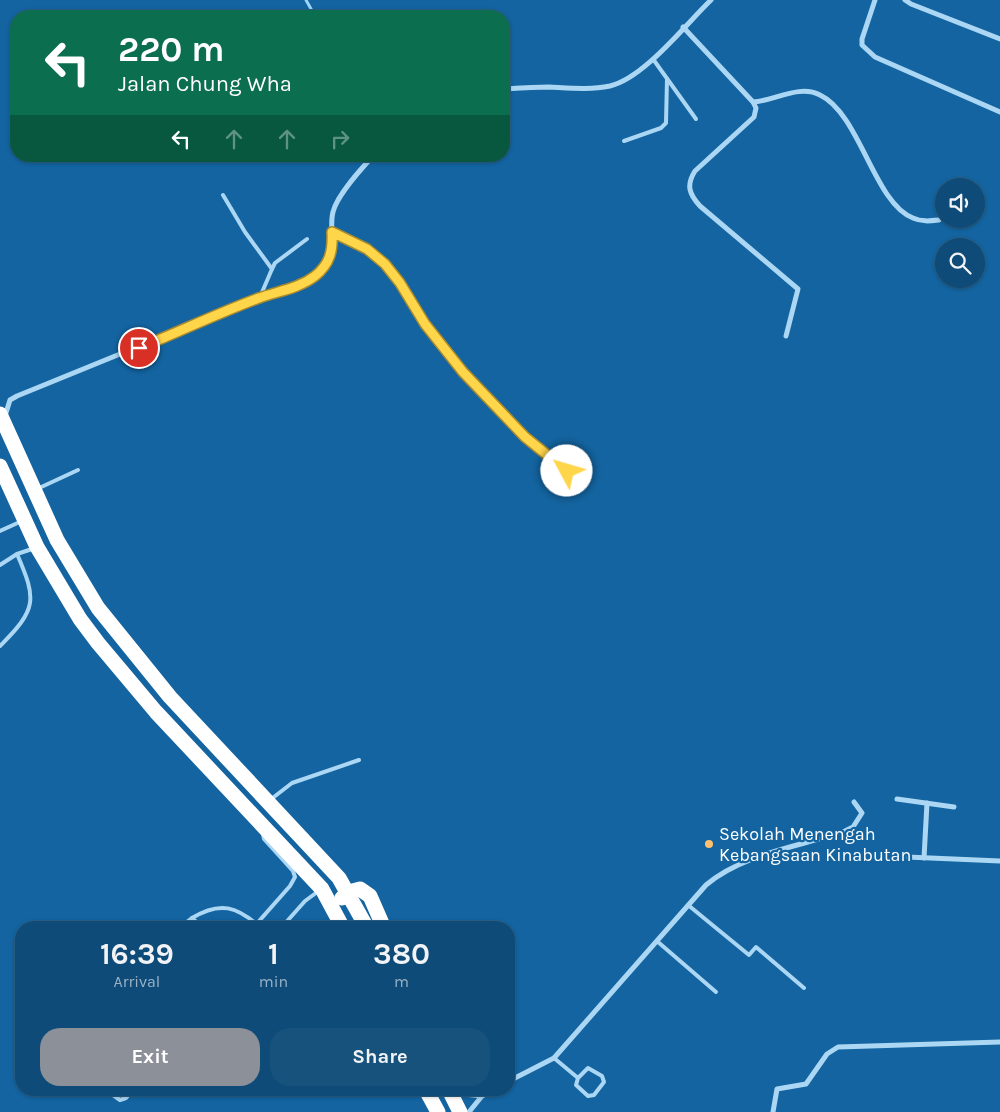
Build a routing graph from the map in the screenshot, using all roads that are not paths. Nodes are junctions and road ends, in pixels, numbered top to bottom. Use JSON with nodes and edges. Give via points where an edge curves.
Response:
{"nodes":[{"id":1,"x":711,"y":0,"type":"edge"},
{"id":2,"x":875,"y":0,"type":"edge"},
{"id":3,"x":905,"y":0,"type":"edge"},
{"id":4,"x":683,"y":27,"type":"junction"},
{"id":5,"x":1000,"y":38,"type":"edge"},
{"id":6,"x":653,"y":59,"type":"junction"},
{"id":7,"x":667,"y":79,"type":"junction"},
{"id":8,"x":510,"y":89,"type":"edge"},
{"id":9,"x":753,"y":102,"type":"junction"},
{"id":10,"x":1000,"y":112,"type":"edge"},
{"id":11,"x":696,"y":119,"type":"dead end"},
{"id":12,"x":624,"y":141,"type":"dead end"},
{"id":13,"x":368,"y":162,"type":"edge"},
{"id":14,"x":223,"y":195,"type":"dead end"},
{"id":15,"x":935,"y":220,"type":"edge"},
{"id":16,"x":332,"y":232,"type":"junction"},
{"id":17,"x":307,"y":239,"type":"dead end"},
{"id":18,"x":272,"y":269,"type":"junction"},
{"id":19,"x":260,"y":298,"type":"junction"},
{"id":20,"x":786,"y":336,"type":"dead end"},
{"id":21,"x":2,"y":417,"type":"edge"},
{"id":22,"x":0,"y":466,"type":"edge"},
{"id":23,"x":78,"y":470,"type":"dead end"},
{"id":24,"x":567,"y":471,"type":"dead end"},
{"id":25,"x":34,"y":490,"type":"junction"},
{"id":26,"x":24,"y":521,"type":"junction"},
{"id":27,"x":0,"y":531,"type":"edge"},
{"id":28,"x":37,"y":547,"type":"junction"},
{"id":29,"x":17,"y":554,"type":"junction"},
{"id":30,"x":0,"y":565,"type":"edge"},
{"id":31,"x":0,"y":646,"type":"edge"},
{"id":32,"x":359,"y":760,"type":"dead end"},
{"id":33,"x":897,"y":800,"type":"dead end"},
{"id":34,"x":269,"y":802,"type":"junction"},
{"id":35,"x":854,"y":802,"type":"dead end"},
{"id":36,"x":927,"y":803,"type":"junction"},
{"id":37,"x":954,"y":807,"type":"dead end"},
{"id":38,"x":262,"y":824,"type":"junction"},
{"id":39,"x":907,"y":857,"type":"dead end"},
{"id":40,"x":924,"y":858,"type":"junction"},
{"id":41,"x":1000,"y":861,"type":"edge"},
{"id":42,"x":339,"y":878,"type":"junction"},
{"id":43,"x":322,"y":889,"type":"junction"},
{"id":44,"x":349,"y":892,"type":"junction"},
{"id":45,"x":688,"y":905,"type":"junction"},
{"id":46,"x":192,"y":918,"type":"junction"},
{"id":47,"x":188,"y":921,"type":"edge"},
{"id":48,"x":195,"y":921,"type":"edge"},
{"id":49,"x":254,"y":921,"type":"edge"},
{"id":50,"x":259,"y":921,"type":"edge"},
{"id":51,"x":287,"y":921,"type":"edge"},
{"id":52,"x":339,"y":921,"type":"edge"},
{"id":53,"x":347,"y":921,"type":"edge"},
{"id":54,"x":364,"y":921,"type":"edge"},
{"id":55,"x":381,"y":921,"type":"edge"},
{"id":56,"x":658,"y":942,"type":"junction"},
{"id":57,"x":804,"y":988,"type":"dead end"},
{"id":58,"x":716,"y":992,"type":"dead end"},
{"id":59,"x":1000,"y":1042,"type":"edge"},
{"id":60,"x":554,"y":1058,"type":"junction"},
{"id":61,"x":578,"y":1078,"type":"junction"},
{"id":62,"x":515,"y":1079,"type":"edge"},
{"id":63,"x":114,"y":1096,"type":"edge"},
{"id":64,"x":128,"y":1096,"type":"edge"},
{"id":65,"x":429,"y":1096,"type":"edge"},
{"id":66,"x":452,"y":1096,"type":"edge"},
{"id":67,"x":482,"y":1096,"type":"edge"},
{"id":68,"x":438,"y":1112,"type":"edge"},
{"id":69,"x":460,"y":1112,"type":"edge"},
{"id":70,"x":469,"y":1112,"type":"edge"},
{"id":71,"x":773,"y":1112,"type":"edge"}],
"edges":[{"from":1,"to":4,"type":"street"},
{"from":2,"to":10,"type":"street","via":[[862,39],[866,51]]},
{"from":3,"to":5,"type":"street"},
{"from":4,"to":6,"type":"street"},
{"from":4,"to":9,"type":"street"},
{"from":6,"to":7,"type":"lane"},
{"from":6,"to":8,"type":"street","via":[[629,78],[593,89]]},
{"from":7,"to":11,"type":"lane"},
{"from":7,"to":12,"type":"lane","via":[[666,123],[661,128]]},
{"from":9,"to":15,"type":"street","via":[[790,93],[820,94],[837,107],[872,170],[901,212],[922,221]]},
{"from":9,"to":20,"type":"street","via":[[756,108],[754,117],[695,171],[689,180],[689,188],[692,198],[700,206],[798,289]]},
{"from":13,"to":16,"type":"street","via":[[333,210]]},
{"from":14,"to":18,"type":"lane","via":[[244,232]]},
{"from":16,"to":19,"type":"street","via":[[330,258],[315,276],[289,290]]},
{"from":16,"to":24,"type":"street","via":[[367,249],[385,264],[425,324],[463,372],[525,437]]},
{"from":17,"to":18,"type":"lane"},
{"from":18,"to":19,"type":"lane"},
{"from":19,"to":21,"type":"street","via":[[17,396],[10,400]]},
{"from":21,"to":25,"type":"highway"},
{"from":22,"to":26,"type":"highway"},
{"from":23,"to":25,"type":"lane"},
{"from":25,"to":34,"type":"highway","via":[[57,540],[116,632],[170,697]]},
{"from":26,"to":27,"type":"lane"},
{"from":26,"to":28,"type":"highway"},
{"from":28,"to":29,"type":"lane"},
{"from":28,"to":38,"type":"highway","via":[[98,643],[162,718]]},
{"from":29,"to":30,"type":"lane"},
{"from":29,"to":31,"type":"lane","via":[[28,579],[31,604]]},
{"from":32,"to":34,"type":"lane","via":[[292,783]]},
{"from":33,"to":36,"type":"street"},
{"from":34,"to":42,"type":"highway"},
{"from":35,"to":45,"type":"street","via":[[862,813],[853,827],[719,874]]},
{"from":36,"to":37,"type":"street"},
{"from":36,"to":40,"type":"street"},
{"from":38,"to":43,"type":"highway"},
{"from":38,"to":50,"type":"lane","via":[[264,839],[295,877]]},
{"from":39,"to":40,"type":"street"},
{"from":40,"to":41,"type":"street"},
{"from":42,"to":43,"type":"highway"},
{"from":42,"to":44,"type":"highway"},
{"from":43,"to":51,"type":"lane","via":[[305,901]]},
{"from":43,"to":52,"type":"highway"},
{"from":44,"to":53,"type":"highway","via":[[340,901]]},
{"from":44,"to":54,"type":"highway"},
{"from":44,"to":55,"type":"highway","via":[[360,889],[370,896]]},
{"from":45,"to":56,"type":"street"},
{"from":45,"to":57,"type":"lane","via":[[749,955],[756,947]]},
{"from":46,"to":47,"type":"lane"},
{"from":46,"to":48,"type":"lane"},
{"from":46,"to":49,"type":"lane","via":[[205,910],[224,907],[240,911]]},
{"from":56,"to":58,"type":"lane"},
{"from":56,"to":60,"type":"street"},
{"from":59,"to":71,"type":"street","via":[[838,1047],[827,1054],[806,1084],[777,1089]]},
{"from":60,"to":61,"type":"lane"},
{"from":60,"to":62,"type":"street"},
{"from":61,"to":61,"type":"lane","via":[[576,1085],[588,1096],[594,1095],[604,1082],[602,1076],[588,1068]]},
{"from":63,"to":64,"type":"lane","via":[[120,1100]]},
{"from":65,"to":68,"type":"highway"},
{"from":66,"to":69,"type":"highway"},
{"from":67,"to":70,"type":"street"}]}
